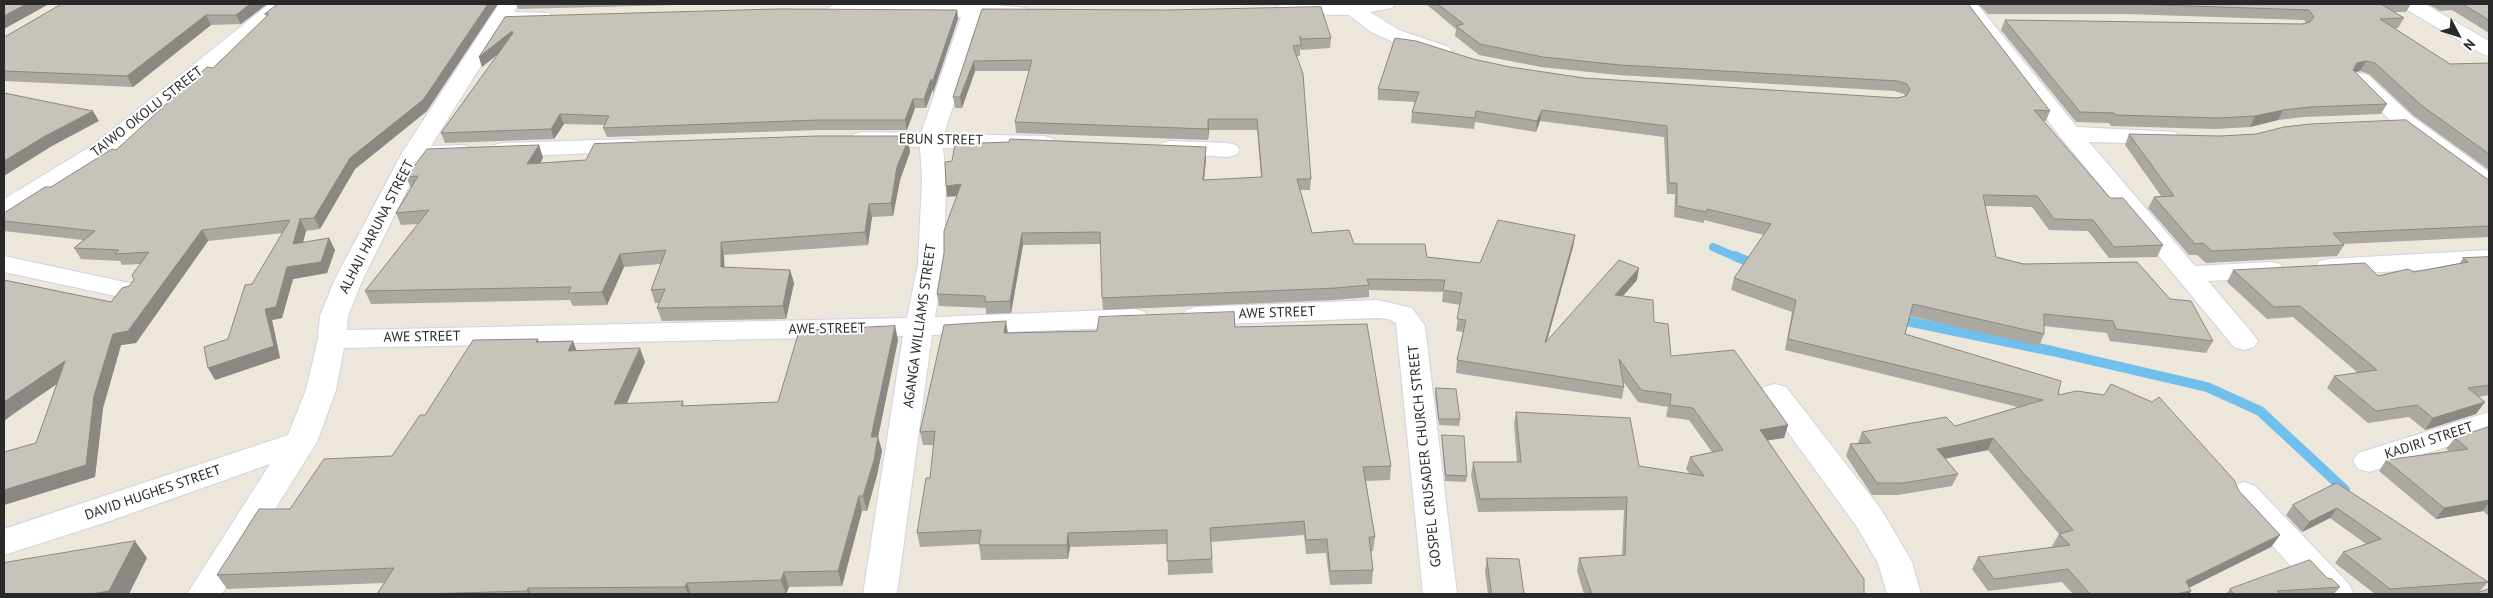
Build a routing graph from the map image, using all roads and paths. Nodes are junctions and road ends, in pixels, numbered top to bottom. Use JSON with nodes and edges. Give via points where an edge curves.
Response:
{"nodes":[{"id":1,"x":281,"y":4,"type":"edge"},
{"id":2,"x":1386,"y":4,"type":"edge"},
{"id":3,"x":1968,"y":4,"type":"edge"},
{"id":4,"x":2411,"y":4,"type":"edge"},
{"id":5,"x":1353,"y":6,"type":"edge"},
{"id":6,"x":974,"y":8,"type":"edge"},
{"id":7,"x":818,"y":10,"type":"edge"},
{"id":8,"x":1265,"y":10,"type":"edge"},
{"id":9,"x":504,"y":11,"type":"edge"},
{"id":10,"x":1040,"y":12,"type":"edge"},
{"id":11,"x":560,"y":16,"type":"edge"},
{"id":12,"x":2489,"y":50,"type":"edge"},
{"id":13,"x":1460,"y":58,"type":"edge"},
{"id":14,"x":2360,"y":80,"type":"edge"},
{"id":15,"x":2404,"y":122,"type":"junction"},
{"id":16,"x":2377,"y":123,"type":"edge"},
{"id":17,"x":2070,"y":134,"type":"junction"},
{"id":18,"x":2185,"y":138,"type":"edge"},
{"id":19,"x":839,"y":139,"type":"edge"},
{"id":20,"x":931,"y":139,"type":"junction"},
{"id":21,"x":1070,"y":144,"type":"edge"},
{"id":22,"x":652,"y":145,"type":"edge"},
{"id":23,"x":1149,"y":147,"type":"edge"},
{"id":24,"x":1228,"y":150,"type":"dead end"},
{"id":25,"x":414,"y":153,"type":"junction"},
{"id":26,"x":2489,"y":182,"type":"edge"},
{"id":27,"x":4,"y":210,"type":"edge"},
{"id":28,"x":2489,"y":258,"type":"edge"},
{"id":29,"x":4,"y":264,"type":"edge"},
{"id":30,"x":2186,"y":274,"type":"junction"},
{"id":31,"x":125,"y":290,"type":"edge"},
{"id":32,"x":1409,"y":319,"type":"joint"},
{"id":33,"x":919,"y":327,"type":"junction"},
{"id":34,"x":332,"y":338,"type":"junction"},
{"id":35,"x":2244,"y":341,"type":"dead end"},
{"id":36,"x":1775,"y":394,"type":"dead end"},
{"id":37,"x":2489,"y":422,"type":"edge"},
{"id":38,"x":301,"y":442,"type":"junction"},
{"id":39,"x":2369,"y":461,"type":"dead end"},
{"id":40,"x":2244,"y":494,"type":"edge"},
{"id":41,"x":4,"y":542,"type":"edge"},
{"id":42,"x":204,"y":594,"type":"edge"},
{"id":43,"x":880,"y":594,"type":"edge"},
{"id":44,"x":1440,"y":594,"type":"edge"},
{"id":45,"x":1904,"y":594,"type":"edge"},
{"id":46,"x":2337,"y":594,"type":"edge"}],
"edges":[{"from":1,"to":27,"type":"street","name":"TAIWO OKOLU STREET","via":[[101,150]]},
{"from":2,"to":5,"type":"street"},
{"from":3,"to":17,"type":"street","via":[[1993,22]]},
{"from":4,"to":12,"type":"street"},
{"from":5,"to":8,"type":"street"},
{"from":5,"to":13,"type":"street","via":[[1374,25],[1416,44]]},
{"from":6,"to":7,"type":"street"},
{"from":6,"to":10,"type":"street"},
{"from":6,"to":20,"type":"street","name":"AGANGA WILLIAMS STREET"},
{"from":9,"to":11,"type":"street"},
{"from":9,"to":25,"type":"street","name":"ALHAJI HARUNA STREET"},
{"from":14,"to":15,"type":"street"},
{"from":15,"to":16,"type":"street"},
{"from":15,"to":26,"type":"street"},
{"from":17,"to":18,"type":"street"},
{"from":17,"to":30,"type":"street"},
{"from":19,"to":20,"type":"street","name":"EBUN STREET"},
{"from":20,"to":21,"type":"street","name":"EBUN STREET"},
{"from":20,"to":33,"type":"street","name":"AGANGA WILLIAMS STREET","via":[[933,236]]},
{"from":22,"to":25,"type":"street"},
{"from":23,"to":24,"type":"street"},
{"from":25,"to":34,"type":"street","name":"ALHAJI HARUNA STREET","via":[[348,281],[334,316]]},
{"from":28,"to":30,"type":"street"},
{"from":29,"to":31,"type":"street"},
{"from":30,"to":35,"type":"street"},
{"from":32,"to":33,"type":"street","name":"AWE STREET","via":[[1392,310],[1378,309]]},
{"from":32,"to":44,"type":"street","name":"GOSPEL CRUSADER CHURCH STREET"},
{"from":33,"to":34,"type":"street","name":"AWE STREET"},
{"from":33,"to":43,"type":"street","name":"AGANGA WILLIAMS STREET"},
{"from":34,"to":38,"type":"street","name":"ALHAJI HARUNA STREET","via":[[321,390]]},
{"from":36,"to":45,"type":"street","via":[[1869,518],[1895,562]]},
{"from":37,"to":39,"type":"street","name":"KADIRI STREET"},
{"from":38,"to":41,"type":"street","name":"DAVID HUGHES STREET"},
{"from":38,"to":42,"type":"street","name":"ALHAJI HARUNA STREET"},
{"from":40,"to":46,"type":"street"}]}
